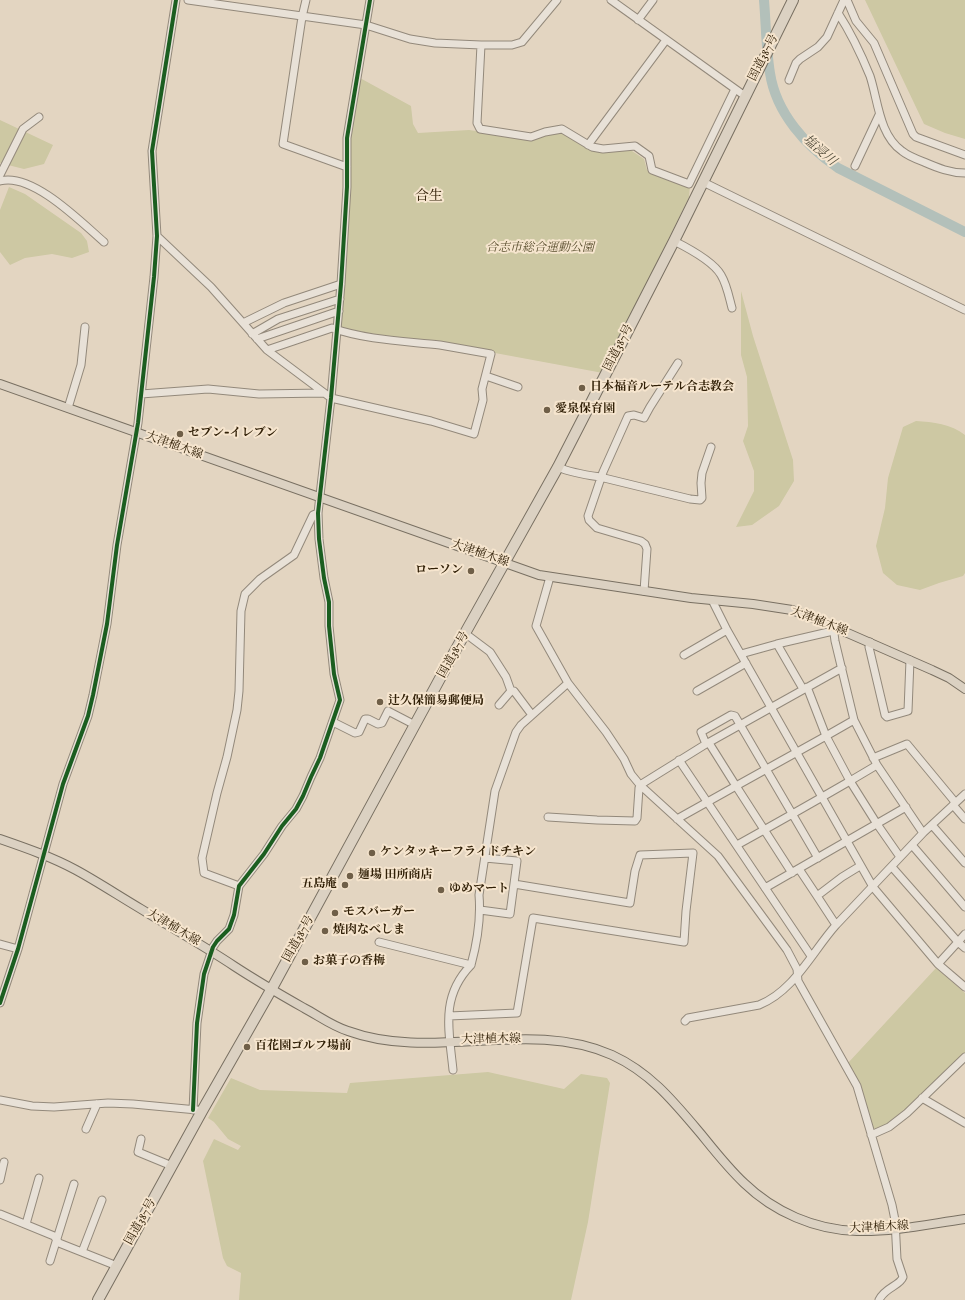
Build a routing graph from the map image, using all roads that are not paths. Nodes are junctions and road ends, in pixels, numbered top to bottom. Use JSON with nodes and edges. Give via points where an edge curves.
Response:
{"nodes":[{"id":1,"x":176,"y":0,"type":"edge"},
{"id":2,"x":188,"y":0,"type":"edge"},
{"id":3,"x":306,"y":0,"type":"edge"},
{"id":4,"x":370,"y":0,"type":"edge"},
{"id":5,"x":557,"y":0,"type":"edge"},
{"id":6,"x":611,"y":0,"type":"edge"},
{"id":7,"x":653,"y":0,"type":"edge"},
{"id":8,"x":793,"y":0,"type":"edge"},
{"id":9,"x":844,"y":0,"type":"edge"},
{"id":10,"x":848,"y":0,"type":"edge"},
{"id":11,"x":838,"y":13,"type":"junction"},
{"id":12,"x":302,"y":17,"type":"junction"},
{"id":13,"x":638,"y":20,"type":"junction"},
{"id":14,"x":366,"y":25,"type":"junction"},
{"id":15,"x":666,"y":40,"type":"junction"},
{"id":16,"x":481,"y":45,"type":"junction"},
{"id":17,"x":789,"y":80,"type":"dead end"},
{"id":18,"x":735,"y":89,"type":"junction"},
{"id":19,"x":745,"y":96,"type":"junction"},
{"id":20,"x":879,"y":115,"type":"junction"},
{"id":21,"x":39,"y":117,"type":"dead end"},
{"id":22,"x":588,"y":145,"type":"junction"},
{"id":23,"x":965,"y":155,"type":"edge"},
{"id":24,"x":855,"y":166,"type":"dead end"},
{"id":25,"x":347,"y":167,"type":"junction"},
{"id":26,"x":965,"y":173,"type":"edge"},
{"id":27,"x":0,"y":175,"type":"edge"},
{"id":28,"x":0,"y":181,"type":"edge"},
{"id":29,"x":703,"y":182,"type":"junction"},
{"id":30,"x":157,"y":236,"type":"junction"},
{"id":31,"x":674,"y":241,"type":"junction"},
{"id":32,"x":104,"y":242,"type":"dead end"},
{"id":33,"x":341,"y":284,"type":"junction"},
{"id":34,"x":340,"y":299,"type":"junction"},
{"id":35,"x":732,"y":308,"type":"dead end"},
{"id":36,"x":965,"y":310,"type":"edge"},
{"id":37,"x":339,"y":311,"type":"junction"},
{"id":38,"x":242,"y":323,"type":"junction"},
{"id":39,"x":85,"y":327,"type":"dead end"},
{"id":40,"x":337,"y":330,"type":"junction"},
{"id":41,"x":255,"y":337,"type":"junction"},
{"id":42,"x":267,"y":350,"type":"junction"},
{"id":43,"x":678,"y":363,"type":"dead end"},
{"id":44,"x":486,"y":378,"type":"junction"},
{"id":45,"x":0,"y":384,"type":"edge"},
{"id":46,"x":517,"y":388,"type":"dead end"},
{"id":47,"x":324,"y":393,"type":"junction"},
{"id":48,"x":141,"y":394,"type":"junction"},
{"id":49,"x":331,"y":398,"type":"junction"},
{"id":50,"x":68,"y":408,"type":"junction"},
{"id":51,"x":137,"y":432,"type":"junction"},
{"id":52,"x":711,"y":447,"type":"dead end"},
{"id":53,"x":558,"y":467,"type":"junction"},
{"id":54,"x":600,"y":477,"type":"junction"},
{"id":55,"x":320,"y":497,"type":"junction"},
{"id":56,"x":318,"y":513,"type":"junction"},
{"id":57,"x":505,"y":563,"type":"junction"},
{"id":58,"x":550,"y":577,"type":"junction"},
{"id":59,"x":644,"y":590,"type":"junction"},
{"id":60,"x":712,"y":600,"type":"junction"},
{"id":61,"x":833,"y":628,"type":"junction"},
{"id":62,"x":727,"y":630,"type":"junction"},
{"id":63,"x":466,"y":634,"type":"junction"},
{"id":64,"x":870,"y":642,"type":"junction"},
{"id":65,"x":777,"y":644,"type":"junction"},
{"id":66,"x":741,"y":654,"type":"junction"},
{"id":67,"x":684,"y":655,"type":"dead end"},
{"id":68,"x":910,"y":660,"type":"junction"},
{"id":69,"x":746,"y":663,"type":"junction"},
{"id":70,"x":842,"y":668,"type":"junction"},
{"id":71,"x":568,"y":683,"type":"junction"},
{"id":72,"x":805,"y":688,"type":"junction"},
{"id":73,"x":965,"y":688,"type":"edge"},
{"id":74,"x":510,"y":691,"type":"junction"},
{"id":75,"x":697,"y":691,"type":"dead end"},
{"id":76,"x":499,"y":705,"type":"dead end"},
{"id":77,"x":771,"y":707,"type":"junction"},
{"id":78,"x":532,"y":715,"type":"junction"},
{"id":79,"x":854,"y":720,"type":"junction"},
{"id":80,"x":333,"y":722,"type":"junction"},
{"id":81,"x":415,"y":725,"type":"junction"},
{"id":82,"x":740,"y":726,"type":"junction"},
{"id":83,"x":826,"y":736,"type":"junction"},
{"id":84,"x":708,"y":743,"type":"junction"},
{"id":85,"x":797,"y":752,"type":"junction"},
{"id":86,"x":679,"y":760,"type":"junction"},
{"id":87,"x":875,"y":762,"type":"junction"},
{"id":88,"x":765,"y":770,"type":"junction"},
{"id":89,"x":850,"y":781,"type":"junction"},
{"id":90,"x":640,"y":785,"type":"junction"},
{"id":91,"x":736,"y":786,"type":"junction"},
{"id":92,"x":965,"y":794,"type":"edge"},
{"id":93,"x":822,"y":797,"type":"junction"},
{"id":94,"x":707,"y":802,"type":"junction"},
{"id":95,"x":954,"y":803,"type":"junction"},
{"id":96,"x":906,"y":807,"type":"junction"},
{"id":97,"x":792,"y":814,"type":"junction"},
{"id":98,"x":548,"y":817,"type":"dead end"},
{"id":99,"x":677,"y":818,"type":"junction"},
{"id":100,"x":965,"y":819,"type":"edge"},
{"id":101,"x":877,"y":824,"type":"junction"},
{"id":102,"x":932,"y":825,"type":"junction"},
{"id":103,"x":764,"y":829,"type":"junction"},
{"id":104,"x":923,"y":833,"type":"junction"},
{"id":105,"x":0,"y":839,"type":"edge"},
{"id":106,"x":847,"y":842,"type":"junction"},
{"id":107,"x":737,"y":845,"type":"junction"},
{"id":108,"x":912,"y":845,"type":"junction"},
{"id":109,"x":45,"y":855,"type":"junction"},
{"id":110,"x":900,"y":857,"type":"junction"},
{"id":111,"x":485,"y":858,"type":"junction"},
{"id":112,"x":818,"y":858,"type":"junction"},
{"id":113,"x":965,"y":864,"type":"edge"},
{"id":114,"x":860,"y":866,"type":"junction"},
{"id":115,"x":892,"y":867,"type":"junction"},
{"id":116,"x":799,"y":869,"type":"junction"},
{"id":117,"x":792,"y":873,"type":"junction"},
{"id":118,"x":514,"y":884,"type":"junction"},
{"id":119,"x":239,"y":886,"type":"junction"},
{"id":120,"x":873,"y":887,"type":"junction"},
{"id":121,"x":765,"y":888,"type":"junction"},
{"id":122,"x":817,"y":896,"type":"junction"},
{"id":123,"x":965,"y":907,"type":"edge"},
{"id":124,"x":480,"y":910,"type":"junction"},
{"id":125,"x":836,"y":925,"type":"junction"},
{"id":126,"x":965,"y":934,"type":"edge"},
{"id":127,"x":379,"y":942,"type":"dead end"},
{"id":128,"x":958,"y":942,"type":"junction"},
{"id":129,"x":0,"y":944,"type":"edge"},
{"id":130,"x":965,"y":948,"type":"edge"},
{"id":131,"x":18,"y":949,"type":"junction"},
{"id":132,"x":212,"y":952,"type":"junction"},
{"id":133,"x":811,"y":956,"type":"junction"},
{"id":134,"x":938,"y":964,"type":"junction"},
{"id":135,"x":471,"y":965,"type":"junction"},
{"id":136,"x":798,"y":975,"type":"junction"},
{"id":137,"x":965,"y":987,"type":"edge"},
{"id":138,"x":271,"y":990,"type":"junction"},
{"id":139,"x":0,"y":1002,"type":"edge"},
{"id":140,"x":449,"y":1016,"type":"junction"},
{"id":141,"x":685,"y":1021,"type":"dead end"},
{"id":142,"x":450,"y":1041,"type":"junction"},
{"id":143,"x":965,"y":1057,"type":"edge"},
{"id":144,"x":453,"y":1070,"type":"dead end"},
{"id":145,"x":922,"y":1098,"type":"junction"},
{"id":146,"x":0,"y":1100,"type":"edge"},
{"id":147,"x":97,"y":1104,"type":"junction"},
{"id":148,"x":198,"y":1110,"type":"junction"},
{"id":149,"x":965,"y":1123,"type":"edge"},
{"id":150,"x":86,"y":1130,"type":"dead end"},
{"id":151,"x":871,"y":1135,"type":"junction"},
{"id":152,"x":141,"y":1139,"type":"dead end"},
{"id":153,"x":4,"y":1162,"type":"dead end"},
{"id":154,"x":172,"y":1166,"type":"junction"},
{"id":155,"x":39,"y":1178,"type":"dead end"},
{"id":156,"x":0,"y":1180,"type":"edge"},
{"id":157,"x":74,"y":1184,"type":"dead end"},
{"id":158,"x":102,"y":1200,"type":"dead end"},
{"id":159,"x":0,"y":1214,"type":"edge"},
{"id":160,"x":965,"y":1219,"type":"edge"},
{"id":161,"x":26,"y":1224,"type":"junction"},
{"id":162,"x":895,"y":1229,"type":"junction"},
{"id":163,"x":56,"y":1239,"type":"junction"},
{"id":164,"x":82,"y":1252,"type":"junction"},
{"id":165,"x":50,"y":1261,"type":"dead end"},
{"id":166,"x":116,"y":1266,"type":"junction"},
{"id":167,"x":98,"y":1300,"type":"edge"},
{"id":168,"x":879,"y":1300,"type":"edge"}],
"edges":[{"from":1,"to":30,"type":"street","via":[[152,151]]},
{"from":2,"to":12,"type":"street"},
{"from":3,"to":12,"type":"street"},
{"from":4,"to":14,"type":"street"},
{"from":5,"to":16,"type":"street","via":[[522,42],[512,45]]},
{"from":6,"to":13,"type":"street"},
{"from":7,"to":13,"type":"street"},
{"from":8,"to":19,"type":"highway","name":"国道387号"},
{"from":9,"to":11,"type":"street"},
{"from":10,"to":23,"type":"street","via":[[856,21],[874,43],[913,134]]},
{"from":11,"to":17,"type":"street","via":[[827,37],[796,63]]},
{"from":11,"to":20,"type":"street","via":[[851,32],[861,55],[870,78]]},
{"from":12,"to":14,"type":"street"},
{"from":12,"to":25,"type":"street","via":[[283,144]]},
{"from":13,"to":15,"type":"street"},
{"from":14,"to":16,"type":"street","via":[[410,39]]},
{"from":14,"to":25,"type":"street","via":[[347,138]]},
{"from":15,"to":18,"type":"street"},
{"from":15,"to":22,"type":"street"},
{"from":16,"to":22,"type":"street","via":[[478,124],[480,129],[531,137],[562,129]]},
{"from":18,"to":19,"type":"street"},
{"from":18,"to":22,"type":"street","via":[[689,184],[652,170],[649,156],[635,146],[603,149]]},
{"from":19,"to":29,"type":"highway","name":"国道387号"},
{"from":20,"to":24,"type":"street"},
{"from":20,"to":26,"type":"street","via":[[893,143],[900,151],[951,173]]},
{"from":21,"to":27,"type":"street","via":[[23,129]]},
{"from":25,"to":33,"type":"street"},
{"from":28,"to":32,"type":"street","via":[[8,179],[35,188],[64,207]]},
{"from":29,"to":31,"type":"highway","name":"国道387号"},
{"from":29,"to":36,"type":"street"},
{"from":30,"to":38,"type":"street","via":[[211,287]]},
{"from":30,"to":48,"type":"street"},
{"from":31,"to":35,"type":"street","via":[[716,268],[722,276]]},
{"from":31,"to":53,"type":"highway","name":"国道387号"},
{"from":33,"to":34,"type":"street"},
{"from":33,"to":38,"type":"street","via":[[284,302]]},
{"from":34,"to":37,"type":"street"},
{"from":34,"to":41,"type":"street","via":[[278,319]]},
{"from":37,"to":40,"type":"street"},
{"from":37,"to":41,"type":"street"},
{"from":38,"to":41,"type":"street"},
{"from":39,"to":50,"type":"street","via":[[81,365]]},
{"from":40,"to":42,"type":"street","via":[[332,328]]},
{"from":40,"to":44,"type":"street","via":[[491,354]]},
{"from":40,"to":49,"type":"street"},
{"from":41,"to":42,"type":"street"},
{"from":42,"to":47,"type":"street"},
{"from":43,"to":54,"type":"street","via":[[644,418],[628,416]]},
{"from":44,"to":46,"type":"street"},
{"from":44,"to":49,"type":"street","via":[[474,434],[432,421]]},
{"from":45,"to":50,"type":"main road","name":"大津植木線"},
{"from":47,"to":48,"type":"street","via":[[259,394],[208,389]]},
{"from":47,"to":49,"type":"street"},
{"from":48,"to":51,"type":"street"},
{"from":49,"to":55,"type":"street"},
{"from":50,"to":51,"type":"main road","name":"大津植木線"},
{"from":51,"to":55,"type":"main road","name":"大津植木線"},
{"from":51,"to":109,"type":"street","via":[[116,545],[107,624],[93,695],[63,784]]},
{"from":52,"to":54,"type":"street","via":[[702,473],[700,500],[673,496]]},
{"from":53,"to":54,"type":"street"},
{"from":53,"to":57,"type":"highway","name":"国道387号"},
{"from":54,"to":59,"type":"street","via":[[589,520],[597,528],[645,544],[647,549]]},
{"from":55,"to":56,"type":"street"},
{"from":55,"to":57,"type":"main road","name":"大津植木線"},
{"from":56,"to":80,"type":"street","via":[[320,547],[329,602],[333,667],[340,700]]},
{"from":56,"to":119,"type":"street","via":[[313,515],[294,555],[260,579],[246,594],[241,611],[237,710],[202,858],[204,873]]},
{"from":57,"to":58,"type":"main road","name":"大津植木線"},
{"from":57,"to":63,"type":"highway","name":"国道387号"},
{"from":58,"to":59,"type":"main road","name":"大津植木線"},
{"from":58,"to":71,"type":"street","via":[[536,626]]},
{"from":59,"to":60,"type":"main road","name":"大津植木線"},
{"from":60,"to":61,"type":"main road","name":"大津植木線","via":[[792,610]]},
{"from":60,"to":62,"type":"street"},
{"from":61,"to":64,"type":"main road","name":"大津植木線"},
{"from":61,"to":65,"type":"street"},
{"from":61,"to":70,"type":"street"},
{"from":62,"to":66,"type":"street"},
{"from":62,"to":67,"type":"street"},
{"from":63,"to":74,"type":"street","via":[[490,652],[506,677]]},
{"from":63,"to":81,"type":"highway","name":"国道387号"},
{"from":64,"to":68,"type":"main road","name":"大津植木線"},
{"from":64,"to":68,"type":"street","via":[[869,647],[887,717],[908,711]]},
{"from":65,"to":66,"type":"street"},
{"from":65,"to":72,"type":"street"},
{"from":66,"to":69,"type":"street"},
{"from":68,"to":73,"type":"main road","name":"大津植木線"},
{"from":69,"to":75,"type":"street"},
{"from":69,"to":77,"type":"street"},
{"from":70,"to":72,"type":"street"},
{"from":70,"to":79,"type":"street"},
{"from":71,"to":78,"type":"street"},
{"from":71,"to":90,"type":"street","via":[[606,732]]},
{"from":72,"to":77,"type":"street"},
{"from":72,"to":83,"type":"street"},
{"from":74,"to":76,"type":"street"},
{"from":74,"to":78,"type":"street","via":[[514,691]]},
{"from":77,"to":82,"type":"street"},
{"from":77,"to":85,"type":"street"},
{"from":78,"to":111,"type":"street","via":[[516,732],[502,769],[495,791]]},
{"from":79,"to":83,"type":"street"},
{"from":79,"to":87,"type":"street"},
{"from":80,"to":81,"type":"street","via":[[355,733],[359,732],[365,720],[382,723],[388,711]]},
{"from":80,"to":119,"type":"street","via":[[320,758],[296,809]]},
{"from":81,"to":138,"type":"highway","name":"国道387号"},
{"from":82,"to":84,"type":"street"},
{"from":82,"to":84,"type":"street","via":[[735,716],[731,715],[701,732]]},
{"from":82,"to":88,"type":"street"},
{"from":83,"to":85,"type":"street"},
{"from":83,"to":89,"type":"street"},
{"from":84,"to":86,"type":"street"},
{"from":84,"to":91,"type":"street"},
{"from":85,"to":88,"type":"street"},
{"from":85,"to":93,"type":"street"},
{"from":86,"to":90,"type":"street"},
{"from":86,"to":94,"type":"street"},
{"from":87,"to":89,"type":"street"},
{"from":87,"to":95,"type":"street","via":[[907,744]]},
{"from":87,"to":96,"type":"street"},
{"from":88,"to":91,"type":"street"},
{"from":88,"to":97,"type":"street"},
{"from":89,"to":93,"type":"street"},
{"from":89,"to":101,"type":"street"},
{"from":90,"to":98,"type":"street","via":[[635,821]]},
{"from":90,"to":99,"type":"street"},
{"from":91,"to":94,"type":"street"},
{"from":91,"to":103,"type":"street"},
{"from":92,"to":95,"type":"street"},
{"from":93,"to":97,"type":"street"},
{"from":93,"to":106,"type":"street"},
{"from":94,"to":99,"type":"street"},
{"from":94,"to":107,"type":"street"},
{"from":95,"to":100,"type":"street"},
{"from":95,"to":102,"type":"street"},
{"from":96,"to":101,"type":"street"},
{"from":96,"to":104,"type":"street"},
{"from":97,"to":103,"type":"street"},
{"from":97,"to":112,"type":"street"},
{"from":99,"to":136,"type":"street","via":[[718,856],[787,950]]},
{"from":101,"to":106,"type":"street"},
{"from":101,"to":110,"type":"street"},
{"from":102,"to":104,"type":"street"},
{"from":102,"to":113,"type":"street"},
{"from":103,"to":107,"type":"street"},
{"from":103,"to":117,"type":"street"},
{"from":104,"to":108,"type":"street"},
{"from":105,"to":109,"type":"main road","name":"大津植木線"},
{"from":106,"to":112,"type":"street"},
{"from":106,"to":114,"type":"street"},
{"from":107,"to":121,"type":"street"},
{"from":108,"to":110,"type":"street"},
{"from":108,"to":123,"type":"street"},
{"from":109,"to":131,"type":"street"},
{"from":109,"to":132,"type":"main road","name":"大津植木線","via":[[80,872]]},
{"from":110,"to":115,"type":"street"},
{"from":111,"to":118,"type":"street","via":[[517,861]]},
{"from":111,"to":124,"type":"street","via":[[479,895]]},
{"from":112,"to":116,"type":"street"},
{"from":114,"to":120,"type":"street"},
{"from":114,"to":122,"type":"street"},
{"from":115,"to":120,"type":"street"},
{"from":115,"to":128,"type":"street"},
{"from":116,"to":117,"type":"street"},
{"from":116,"to":122,"type":"street"},
{"from":117,"to":121,"type":"street"},
{"from":118,"to":124,"type":"street","via":[[510,914]]},
{"from":118,"to":140,"type":"street","via":[[630,903],[640,855],[693,854],[684,942],[533,918],[517,1013]]},
{"from":119,"to":132,"type":"street","via":[[229,929],[217,941]]},
{"from":120,"to":125,"type":"street"},
{"from":120,"to":134,"type":"street"},
{"from":121,"to":133,"type":"street"},
{"from":122,"to":125,"type":"street"},
{"from":124,"to":135,"type":"street"},
{"from":125,"to":133,"type":"street"},
{"from":126,"to":128,"type":"street"},
{"from":127,"to":135,"type":"street"},
{"from":128,"to":130,"type":"street"},
{"from":128,"to":134,"type":"street"},
{"from":129,"to":131,"type":"street"},
{"from":131,"to":139,"type":"street"},
{"from":132,"to":138,"type":"main road","name":"大津植木線"},
{"from":132,"to":148,"type":"street","via":[[204,974],[196,1023]]},
{"from":133,"to":136,"type":"street"},
{"from":134,"to":137,"type":"street"},
{"from":135,"to":140,"type":"street","via":[[453,991]]},
{"from":136,"to":141,"type":"street","via":[[767,1002],[688,1018]]},
{"from":136,"to":151,"type":"street","via":[[798,982],[857,1086]]},
{"from":138,"to":142,"type":"main road","name":"大津植木線","via":[[332,1024],[358,1034],[396,1042]]},
{"from":138,"to":148,"type":"highway","name":"国道387号"},
{"from":140,"to":142,"type":"street"},
{"from":142,"to":144,"type":"street"},
{"from":142,"to":162,"type":"main road","name":"大津植木線","via":[[554,1040],[588,1047],[612,1056],[641,1072],[662,1088],[743,1183],[777,1208],[805,1221],[831,1228],[862,1231]]},
{"from":143,"to":145,"type":"street"},
{"from":145,"to":149,"type":"street"},
{"from":145,"to":151,"type":"street","via":[[889,1127]]},
{"from":146,"to":147,"type":"street","via":[[54,1107]]},
{"from":147,"to":148,"type":"street","via":[[133,1104]]},
{"from":147,"to":150,"type":"street"},
{"from":148,"to":154,"type":"highway","name":"国道387号"},
{"from":151,"to":162,"type":"street","via":[[892,1205]]},
{"from":152,"to":154,"type":"street","via":[[138,1152]]},
{"from":153,"to":156,"type":"street"},
{"from":154,"to":166,"type":"highway","name":"国道387号"},
{"from":155,"to":161,"type":"street"},
{"from":157,"to":163,"type":"street"},
{"from":158,"to":164,"type":"street"},
{"from":159,"to":161,"type":"street"},
{"from":160,"to":162,"type":"main road","name":"大津植木線"},
{"from":161,"to":163,"type":"street"},
{"from":162,"to":168,"type":"street","via":[[897,1259],[902,1280],[886,1290]]},
{"from":163,"to":164,"type":"street"},
{"from":163,"to":165,"type":"street"},
{"from":164,"to":166,"type":"street"},
{"from":166,"to":167,"type":"highway","name":"国道387号"}]}
